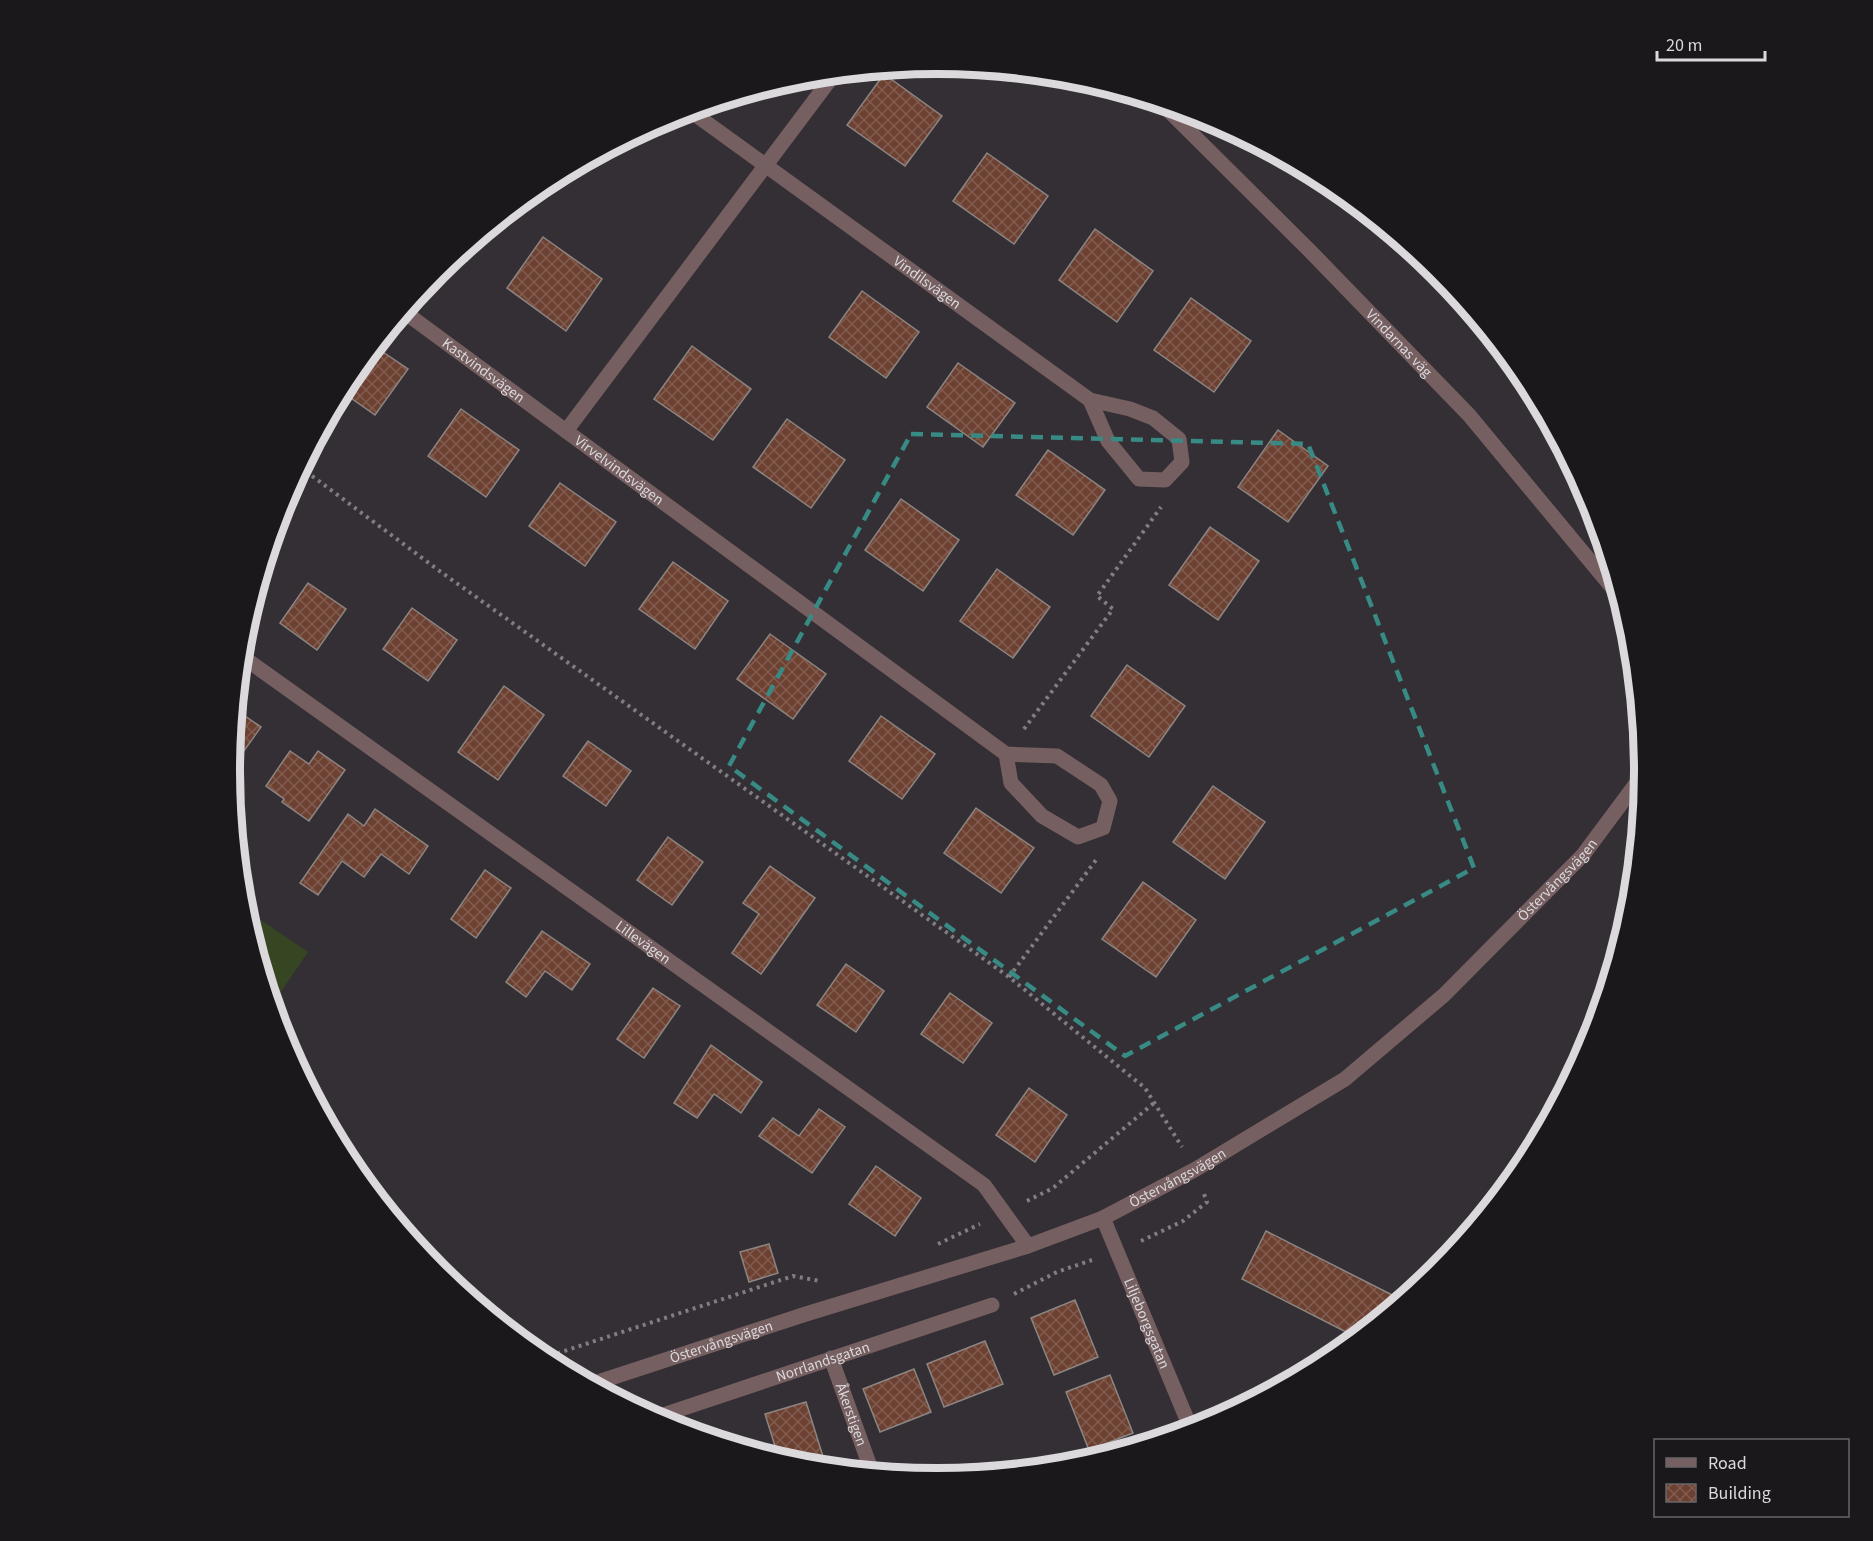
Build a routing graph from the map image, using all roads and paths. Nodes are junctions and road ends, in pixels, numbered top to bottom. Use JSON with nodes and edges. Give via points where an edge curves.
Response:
{"nodes":[{"id":1,"x":828,"y":82,"type":"edge"},
{"id":2,"x":1173,"y":115,"type":"edge"},
{"id":3,"x":697,"y":116,"type":"edge"},
{"id":4,"x":765,"y":166,"type":"junction"},
{"id":5,"x":409,"y":315,"type":"edge"},
{"id":6,"x":1090,"y":400,"type":"junction"},
{"id":7,"x":566,"y":431,"type":"junction"},
{"id":8,"x":307,"y":472,"type":"edge"},
{"id":9,"x":1166,"y":480,"type":"junction"},
{"id":10,"x":1608,"y":582,"type":"edge"},
{"id":11,"x":248,"y":661,"type":"edge"},
{"id":12,"x":1006,"y":754,"type":"junction"},
{"id":13,"x":1633,"y":787,"type":"edge"},
{"id":14,"x":1103,"y":828,"type":"junction"},
{"id":15,"x":1009,"y":977,"type":"junction"},
{"id":16,"x":1154,"y":1103,"type":"junction"},
{"id":17,"x":1196,"y":1169,"type":"junction"},
{"id":18,"x":1004,"y":1213,"type":"junction"},
{"id":19,"x":1103,"y":1218,"type":"junction"},
{"id":20,"x":1028,"y":1246,"type":"junction"},
{"id":21,"x":930,"y":1247,"type":"dead end"},
{"id":22,"x":825,"y":1282,"type":"dead end"},
{"id":23,"x":992,"y":1305,"type":"dead end"},
{"id":24,"x":555,"y":1354,"type":"edge"},
{"id":25,"x":831,"y":1358,"type":"junction"},
{"id":26,"x":601,"y":1381,"type":"edge"},
{"id":27,"x":668,"y":1413,"type":"edge"},
{"id":28,"x":1187,"y":1420,"type":"edge"},
{"id":29,"x":869,"y":1464,"type":"edge"}],
"edges":[{"from":1,"to":4,"type":"street","name":"Virvelvindsvägen"},
{"from":2,"to":10,"type":"street","name":"Vindarnas väg","via":[[1469,415]]},
{"from":3,"to":4,"type":"street","name":"Vindilsvägen"},
{"from":4,"to":6,"type":"street","name":"Vindilsvägen"},
{"from":4,"to":7,"type":"street","name":"Virvelvindsvägen"},
{"from":5,"to":7,"type":"street","name":"Kastvindsvägen"},
{"from":6,"to":9,"type":"street","via":[[1108,441],[1139,479]]},
{"from":6,"to":9,"type":"street","name":"Vindilsvägen","via":[[1153,418],[1179,439],[1182,462]]},
{"from":7,"to":12,"type":"street","name":"Virvelvindsvägen"},
{"from":8,"to":15,"type":"path"},
{"from":9,"to":12,"type":"path","via":[[1165,502],[1097,596],[1113,609]]},
{"from":11,"to":18,"type":"street","name":"Lillevägen","via":[[984,1185]]},
{"from":12,"to":14,"type":"street","via":[[1011,783],[1042,816],[1078,837]]},
{"from":12,"to":14,"type":"street","via":[[1058,756],[1101,785],[1110,801]]},
{"from":13,"to":17,"type":"street","name":"Östervångsvägen","via":[[1582,855],[1444,995],[1345,1078]]},
{"from":14,"to":15,"type":"path","via":[[1096,859]]},
{"from":15,"to":16,"type":"path","via":[[1145,1088]]},
{"from":16,"to":17,"type":"path"},
{"from":16,"to":18,"type":"path","via":[[1053,1188]]},
{"from":17,"to":19,"type":"street","name":"Östervångsvägen"},
{"from":18,"to":20,"type":"street","name":"Lillevägen"},
{"from":18,"to":21,"type":"path"},
{"from":19,"to":20,"type":"street","name":"Östervångsvägen"},
{"from":19,"to":28,"type":"street","name":"Liljeborgsgatan"},
{"from":20,"to":26,"type":"street","name":"Östervångsvägen"},
{"from":22,"to":24,"type":"path","via":[[794,1276]]},
{"from":23,"to":25,"type":"street","name":"Norrlandsgatan"},
{"from":25,"to":27,"type":"street","name":"Norrlandsgatan"},
{"from":25,"to":29,"type":"street","name":"Åkerstigen"}]}
